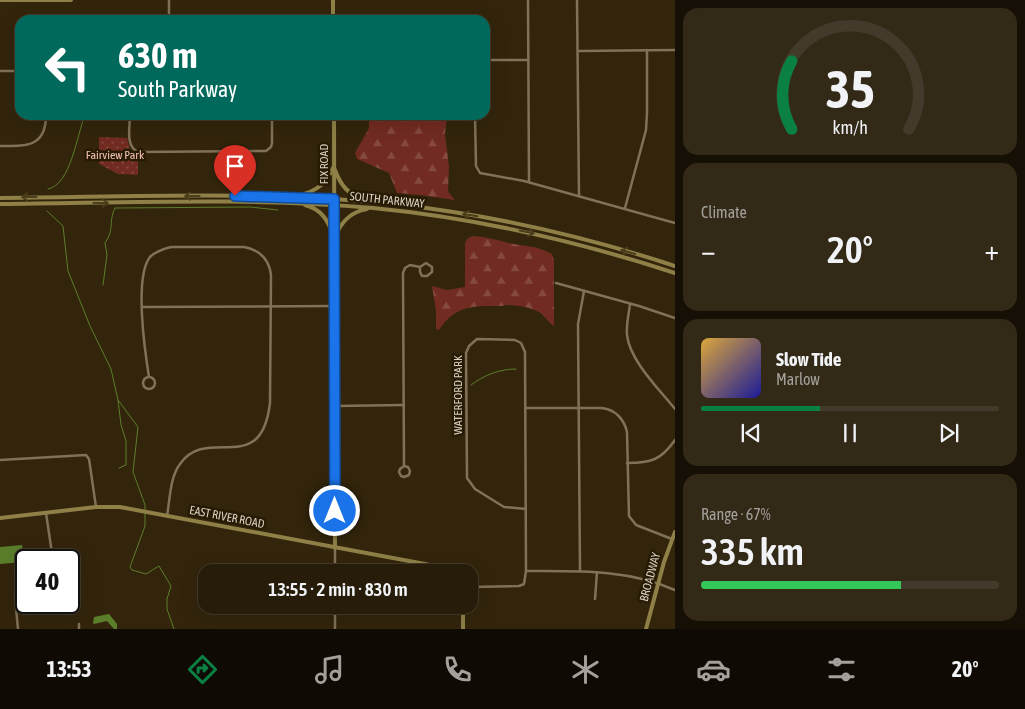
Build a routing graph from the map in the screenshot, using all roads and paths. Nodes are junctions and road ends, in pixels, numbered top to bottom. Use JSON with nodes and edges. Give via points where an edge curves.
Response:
{"nodes":[{"id":1,"x":0,"y":0,"type":"edge"},
{"id":2,"x":71,"y":0,"type":"edge"},
{"id":3,"x":169,"y":0,"type":"edge"},
{"id":4,"x":333,"y":0,"type":"edge"},
{"id":5,"x":528,"y":0,"type":"edge"},
{"id":6,"x":577,"y":0,"type":"edge"},
{"id":7,"x":169,"y":15,"type":"edge"},
{"id":8,"x":333,"y":15,"type":"edge"},
{"id":9,"x":647,"y":50,"type":"junction"},
{"id":10,"x":675,"y":50,"type":"edge"},
{"id":11,"x":578,"y":51,"type":"junction"},
{"id":12,"x":490,"y":60,"type":"edge"},
{"id":13,"x":528,"y":60,"type":"junction"},
{"id":14,"x":15,"y":71,"type":"edge"},
{"id":15,"x":0,"y":72,"type":"edge"},
{"id":16,"x":45,"y":120,"type":"edge"},
{"id":17,"x":130,"y":120,"type":"edge"},
{"id":18,"x":272,"y":120,"type":"edge"},
{"id":19,"x":334,"y":120,"type":"edge"},
{"id":20,"x":476,"y":120,"type":"edge"},
{"id":21,"x":0,"y":146,"type":"edge"},
{"id":22,"x":334,"y":166,"type":"junction"},
{"id":23,"x":529,"y":182,"type":"junction"},
{"id":24,"x":579,"y":196,"type":"junction"},
{"id":25,"x":293,"y":197,"type":"junction"},
{"id":26,"x":0,"y":198,"type":"edge"},
{"id":27,"x":334,"y":199,"type":"junction"},
{"id":28,"x":370,"y":202,"type":"junction"},
{"id":29,"x":291,"y":203,"type":"junction"},
{"id":30,"x":0,"y":204,"type":"edge"},
{"id":31,"x":334,"y":205,"type":"junction"},
{"id":32,"x":375,"y":208,"type":"junction"},
{"id":33,"x":625,"y":209,"type":"junction"},
{"id":34,"x":675,"y":223,"type":"edge"},
{"id":35,"x":334,"y":239,"type":"junction"},
{"id":36,"x":675,"y":266,"type":"edge"},
{"id":37,"x":420,"y":267,"type":"junction"},
{"id":38,"x":675,"y":273,"type":"edge"},
{"id":39,"x":556,"y":282,"type":"dead end"},
{"id":40,"x":584,"y":290,"type":"junction"},
{"id":41,"x":630,"y":304,"type":"junction"},
{"id":42,"x":271,"y":306,"type":"junction"},
{"id":43,"x":334,"y":306,"type":"junction"},
{"id":44,"x":143,"y":307,"type":"junction"},
{"id":45,"x":675,"y":318,"type":"edge"},
{"id":46,"x":149,"y":376,"type":"junction"},
{"id":47,"x":404,"y":405,"type":"junction"},
{"id":48,"x":334,"y":406,"type":"junction"},
{"id":49,"x":525,"y":408,"type":"junction"},
{"id":50,"x":579,"y":408,"type":"junction"},
{"id":51,"x":675,"y":409,"type":"edge"},
{"id":52,"x":675,"y":440,"type":"edge"},
{"id":53,"x":0,"y":460,"type":"edge"},
{"id":54,"x":627,"y":463,"type":"junction"},
{"id":55,"x":404,"y":466,"type":"junction"},
{"id":56,"x":96,"y":507,"type":"junction"},
{"id":57,"x":526,"y":509,"type":"junction"},
{"id":58,"x":46,"y":513,"type":"junction"},
{"id":59,"x":167,"y":516,"type":"junction"},
{"id":60,"x":0,"y":518,"type":"edge"},
{"id":61,"x":675,"y":532,"type":"edge"},
{"id":62,"x":672,"y":539,"type":"junction"},
{"id":63,"x":336,"y":548,"type":"junction"},
{"id":64,"x":51,"y":549,"type":"edge"},
{"id":65,"x":336,"y":564,"type":"edge"},
{"id":66,"x":420,"y":564,"type":"edge"},
{"id":67,"x":526,"y":571,"type":"junction"},
{"id":68,"x":580,"y":571,"type":"junction"},
{"id":69,"x":597,"y":572,"type":"junction"},
{"id":70,"x":658,"y":584,"type":"junction"},
{"id":71,"x":478,"y":587,"type":"edge"},
{"id":72,"x":675,"y":590,"type":"edge"},
{"id":73,"x":595,"y":599,"type":"dead end"},
{"id":74,"x":17,"y":614,"type":"edge"},
{"id":75,"x":336,"y":614,"type":"edge"},
{"id":76,"x":463,"y":614,"type":"edge"},
{"id":77,"x":78,"y":624,"type":"dead end"},
{"id":78,"x":18,"y":629,"type":"edge"},
{"id":79,"x":79,"y":629,"type":"edge"},
{"id":80,"x":336,"y":629,"type":"edge"},
{"id":81,"x":463,"y":629,"type":"edge"},
{"id":82,"x":646,"y":629,"type":"edge"}],
"edges":[{"from":1,"to":2,"type":"main road"},
{"from":3,"to":7,"type":"street"},
{"from":4,"to":8,"type":"main road"},
{"from":5,"to":13,"type":"street"},
{"from":6,"to":11,"type":"street"},
{"from":9,"to":10,"type":"street"},
{"from":9,"to":11,"type":"street"},
{"from":9,"to":33,"type":"street","via":[[646,130]]},
{"from":11,"to":24,"type":"street"},
{"from":12,"to":13,"type":"street"},
{"from":13,"to":23,"type":"street"},
{"from":14,"to":15,"type":"street"},
{"from":16,"to":21,"type":"street","via":[[35,143]]},
{"from":17,"to":18,"type":"street","via":[[129,142],[132,148],[147,152],[266,151],[272,143]]},
{"from":19,"to":22,"type":"main road","name":"FIX ROAD"},
{"from":20,"to":23,"type":"street","via":[[478,172]]},
{"from":22,"to":25,"type":"main road","via":[[319,188]]},
{"from":22,"to":27,"type":"main road","name":"FIX ROAD"},
{"from":22,"to":28,"type":"main road","via":[[345,189]]},
{"from":23,"to":24,"type":"street"},
{"from":24,"to":33,"type":"street"},
{"from":25,"to":26,"type":"main road","name":"SOUTH PARKWAY","one_way":true},
{"from":25,"to":27,"type":"main road","name":"SOUTH PARKWAY"},
{"from":27,"to":28,"type":"main road","name":"SOUTH PARKWAY"},
{"from":27,"to":31,"type":"main road","name":"FIX ROAD"},
{"from":36,"to":28,"type":"main road","name":"SOUTH PARKWAY","one_way":true,"via":[[581,238],[508,222]]},
{"from":30,"to":29,"type":"main road","name":"SOUTH PARKWAY","one_way":true},
{"from":29,"to":31,"type":"main road","name":"SOUTH PARKWAY"},
{"from":29,"to":35,"type":"main road","via":[[309,206],[322,214]]},
{"from":31,"to":32,"type":"main road","name":"SOUTH PARKWAY"},
{"from":31,"to":35,"type":"main road","name":"FIX ROAD"},
{"from":32,"to":35,"type":"main road","via":[[349,216]]},
{"from":32,"to":38,"type":"main road","name":"SOUTH PARKWAY","one_way":true,"via":[[454,218],[540,235]]},
{"from":33,"to":34,"type":"street"},
{"from":35,"to":43,"type":"main road","name":"FIX ROAD"},
{"from":37,"to":37,"type":"street","via":[[422,276],[432,272],[428,264]]},
{"from":37,"to":47,"type":"street","via":[[410,265],[403,273]]},
{"from":39,"to":40,"type":"street"},
{"from":40,"to":41,"type":"street"},
{"from":40,"to":50,"type":"street","via":[[578,324]]},
{"from":41,"to":45,"type":"street"},
{"from":41,"to":51,"type":"street","via":[[627,330],[630,348]]},
{"from":42,"to":43,"type":"street"},
{"from":42,"to":44,"type":"street"},
{"from":42,"to":44,"type":"street","via":[[270,269],[258,251],[244,247],[188,247],[166,248],[150,258],[143,275]]},
{"from":42,"to":59,"type":"street","via":[[268,420],[254,442],[239,447],[202,449],[187,457],[175,475]]},
{"from":43,"to":48,"type":"main road","name":"FIX ROAD"},
{"from":44,"to":46,"type":"street"},
{"from":46,"to":46,"type":"street","via":[[143,382],[149,389],[155,382]]},
{"from":47,"to":48,"type":"street"},
{"from":47,"to":55,"type":"street"},
{"from":48,"to":63,"type":"main road","name":"FIX ROAD"},
{"from":49,"to":50,"type":"street"},
{"from":49,"to":57,"type":"street","name":"WATERFORD PARK"},
{"from":49,"to":57,"type":"street","name":"WATERFORD PARK","via":[[525,352],[521,343],[511,339],[477,339],[471,343],[466,353],[468,478],[475,489],[504,507]]},
{"from":50,"to":54,"type":"street","via":[[606,408],[620,417],[627,432]]},
{"from":50,"to":68,"type":"street"},
{"from":52,"to":54,"type":"street","via":[[658,458],[644,463]]},
{"from":53,"to":56,"type":"street","via":[[86,456]]},
{"from":54,"to":62,"type":"street","via":[[627,513],[630,520]]},
{"from":55,"to":55,"type":"street","via":[[399,472],[404,477],[410,471]]},
{"from":56,"to":58,"type":"main road","name":"EAST RIVER ROAD"},
{"from":56,"to":59,"type":"main road","name":"EAST RIVER ROAD","via":[[116,506]]},
{"from":57,"to":67,"type":"street","name":"WATERFORD PARK"},
{"from":58,"to":60,"type":"main road","name":"EAST RIVER ROAD"},
{"from":58,"to":64,"type":"street"},
{"from":59,"to":63,"type":"main road","name":"EAST RIVER ROAD"},
{"from":61,"to":62,"type":"main road","name":"BROADWAY"},
{"from":62,"to":70,"type":"main road","name":"BROADWAY"},
{"from":63,"to":65,"type":"street","name":"FIX ROAD"},
{"from":63,"to":66,"type":"main road","name":"EAST RIVER ROAD"},
{"from":67,"to":68,"type":"street"},
{"from":67,"to":71,"type":"street","via":[[526,580],[521,586]]},
{"from":68,"to":69,"type":"street"},
{"from":69,"to":70,"type":"street"},
{"from":69,"to":73,"type":"street"},
{"from":70,"to":72,"type":"street"},
{"from":70,"to":82,"type":"main road","name":"BROADWAY"},
{"from":74,"to":78,"type":"street"},
{"from":75,"to":80,"type":"street"},
{"from":76,"to":81,"type":"main road"},
{"from":77,"to":79,"type":"street"}]}
